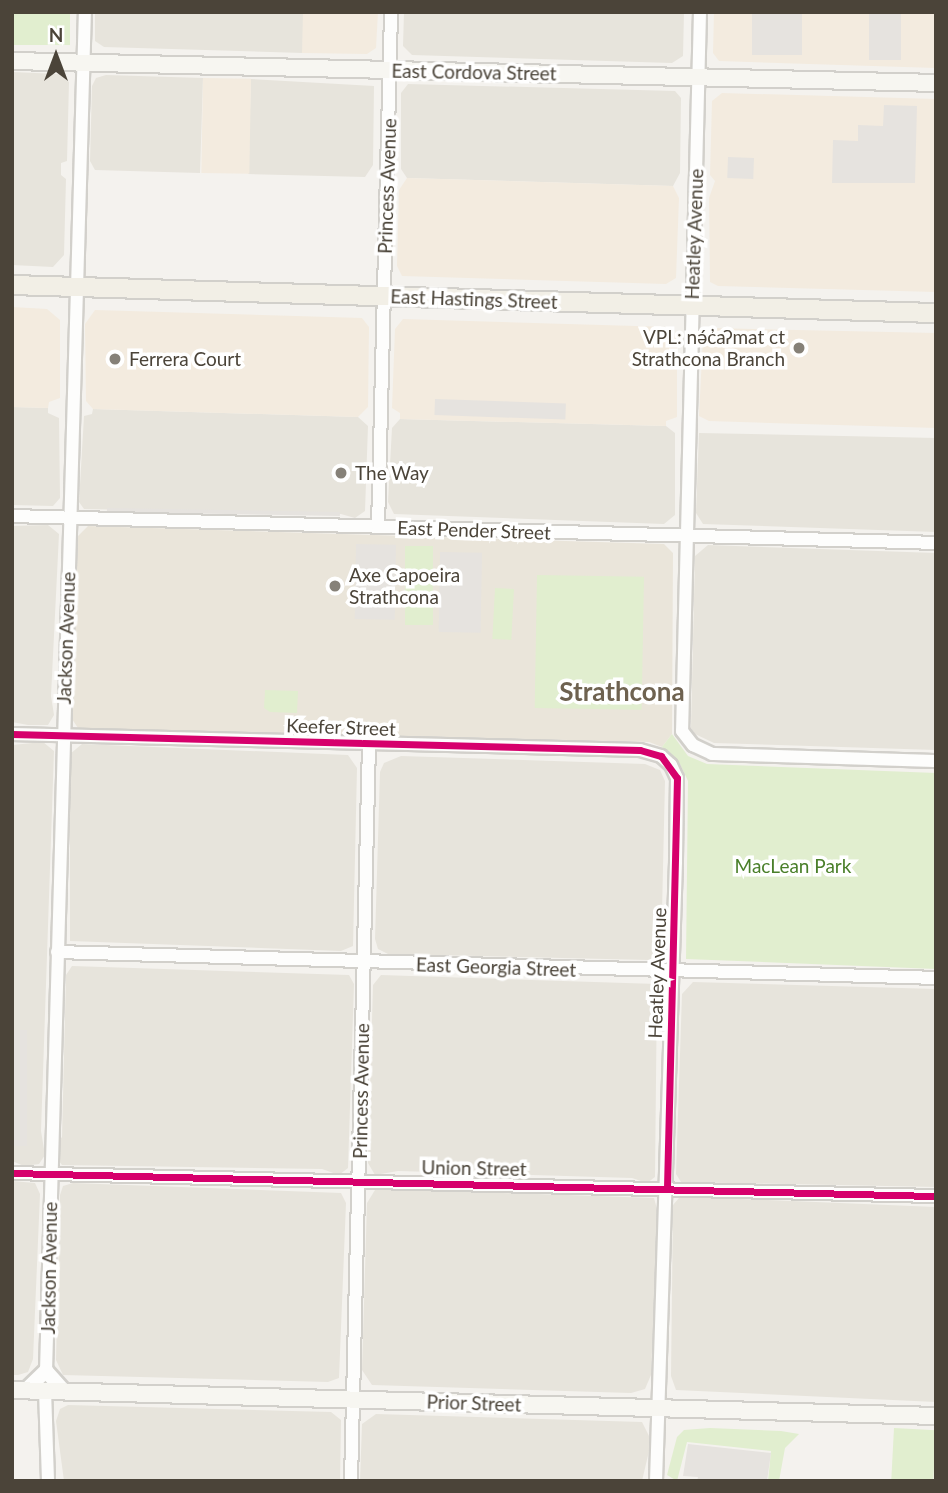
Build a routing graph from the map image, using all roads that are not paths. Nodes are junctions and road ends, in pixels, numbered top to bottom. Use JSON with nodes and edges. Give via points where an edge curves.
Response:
{"nodes":[{"id":1,"x":85,"y":12,"type":"edge"},
{"id":2,"x":391,"y":12,"type":"edge"},
{"id":3,"x":700,"y":12,"type":"edge"},
{"id":4,"x":12,"y":61,"type":"edge"},
{"id":5,"x":84,"y":63,"type":"junction"},
{"id":6,"x":390,"y":71,"type":"junction"},
{"id":7,"x":699,"y":78,"type":"junction"},
{"id":8,"x":936,"y":83,"type":"edge"},
{"id":9,"x":12,"y":285,"type":"edge"},
{"id":10,"x":76,"y":287,"type":"junction"},
{"id":11,"x":384,"y":296,"type":"junction"},
{"id":12,"x":691,"y":306,"type":"junction"},
{"id":13,"x":936,"y":313,"type":"edge"},
{"id":14,"x":12,"y":516,"type":"edge"},
{"id":15,"x":69,"y":518,"type":"junction"},
{"id":16,"x":378,"y":527,"type":"junction"},
{"id":17,"x":685,"y":537,"type":"junction"},
{"id":18,"x":936,"y":543,"type":"edge"},
{"id":19,"x":12,"y":734,"type":"edge"},
{"id":20,"x":64,"y":735,"type":"junction"},
{"id":21,"x":369,"y":744,"type":"junction"},
{"id":22,"x":667,"y":761,"type":"joint"},
{"id":23,"x":936,"y":761,"type":"edge"},
{"id":24,"x":57,"y":952,"type":"junction"},
{"id":25,"x":364,"y":964,"type":"junction"},
{"id":26,"x":673,"y":972,"type":"junction"},
{"id":27,"x":936,"y":978,"type":"edge"},
{"id":28,"x":12,"y":1173,"type":"edge"},
{"id":29,"x":51,"y":1174,"type":"junction"},
{"id":30,"x":358,"y":1181,"type":"junction"},
{"id":31,"x":667,"y":1189,"type":"junction"},
{"id":32,"x":936,"y":1196,"type":"edge"},
{"id":33,"x":46,"y":1371,"type":"junction"},
{"id":34,"x":19,"y":1390,"type":"edge"},
{"id":35,"x":45,"y":1390,"type":"junction"},
{"id":36,"x":64,"y":1391,"type":"junction"},
{"id":37,"x":353,"y":1399,"type":"junction"},
{"id":38,"x":660,"y":1408,"type":"junction"},
{"id":39,"x":936,"y":1416,"type":"edge"},
{"id":40,"x":48,"y":1481,"type":"edge"},
{"id":41,"x":351,"y":1481,"type":"edge"},
{"id":42,"x":656,"y":1481,"type":"edge"}],
"edges":[{"from":1,"to":5,"type":"street","name":"Jackson Avenue"},
{"from":2,"to":6,"type":"street","name":"Princess Avenue"},
{"from":3,"to":7,"type":"street","name":"Heatley Avenue"},
{"from":4,"to":5,"type":"main road","name":"East Cordova Street"},
{"from":5,"to":6,"type":"main road","name":"East Cordova Street"},
{"from":5,"to":10,"type":"street","name":"Jackson Avenue"},
{"from":6,"to":7,"type":"main road","name":"East Cordova Street"},
{"from":6,"to":11,"type":"street","name":"Princess Avenue"},
{"from":7,"to":8,"type":"main road","name":"East Cordova Street"},
{"from":7,"to":12,"type":"street","name":"Heatley Avenue"},
{"from":9,"to":10,"type":"main road","name":"East Hastings Street"},
{"from":10,"to":11,"type":"main road","name":"East Hastings Street"},
{"from":10,"to":15,"type":"street","name":"Jackson Avenue"},
{"from":11,"to":12,"type":"main road","name":"East Hastings Street"},
{"from":11,"to":16,"type":"street","name":"Princess Avenue"},
{"from":12,"to":13,"type":"main road","name":"East Hastings Street"},
{"from":12,"to":17,"type":"street","name":"Heatley Avenue"},
{"from":14,"to":15,"type":"street","name":"East Pender Street"},
{"from":15,"to":16,"type":"street","name":"East Pender Street"},
{"from":15,"to":20,"type":"street","name":"Jackson Avenue"},
{"from":16,"to":17,"type":"street","name":"East Pender Street"},
{"from":17,"to":18,"type":"street","name":"East Pender Street"},
{"from":17,"to":23,"type":"street","name":"Heatley Avenue","via":[[680,723],[693,745],[712,754]]},
{"from":19,"to":20,"type":"street","name":"Keefer Street"},
{"from":20,"to":21,"type":"street","name":"Keefer Street"},
{"from":20,"to":24,"type":"street","name":"Jackson Avenue"},
{"from":21,"to":22,"type":"street","name":"Keefer Street","via":[[640,750]]},
{"from":21,"to":25,"type":"street","name":"Princess Avenue"},
{"from":22,"to":26,"type":"street","name":"Heatley Avenue","via":[[677,778]]},
{"from":24,"to":25,"type":"street","name":"East Georgia Street"},
{"from":24,"to":29,"type":"street","name":"Jackson Avenue"},
{"from":25,"to":26,"type":"street","name":"East Georgia Street"},
{"from":25,"to":30,"type":"street","name":"Princess Avenue"},
{"from":26,"to":27,"type":"street","name":"East Georgia Street"},
{"from":26,"to":31,"type":"street","name":"Heatley Avenue"},
{"from":28,"to":29,"type":"street","name":"Union Street"},
{"from":29,"to":30,"type":"street","name":"Union Street"},
{"from":29,"to":33,"type":"street","name":"Jackson Avenue"},
{"from":30,"to":31,"type":"street","name":"Union Street"},
{"from":30,"to":37,"type":"street","name":"Princess Avenue"},
{"from":31,"to":32,"type":"street","name":"Union Street"},
{"from":31,"to":38,"type":"street","name":"Heatley Avenue"},
{"from":33,"to":34,"type":"street"},
{"from":33,"to":36,"type":"street"},
{"from":34,"to":35,"type":"main road","name":"Prior Street"},
{"from":35,"to":36,"type":"main road","name":"Prior Street"},
{"from":35,"to":40,"type":"street"},
{"from":36,"to":37,"type":"main road","name":"Prior Street"},
{"from":37,"to":38,"type":"main road","name":"Prior Street"},
{"from":37,"to":41,"type":"street","name":"Princess Avenue"},
{"from":38,"to":39,"type":"main road","name":"Prior Street"},
{"from":38,"to":42,"type":"street","name":"Heatley Avenue"}]}
